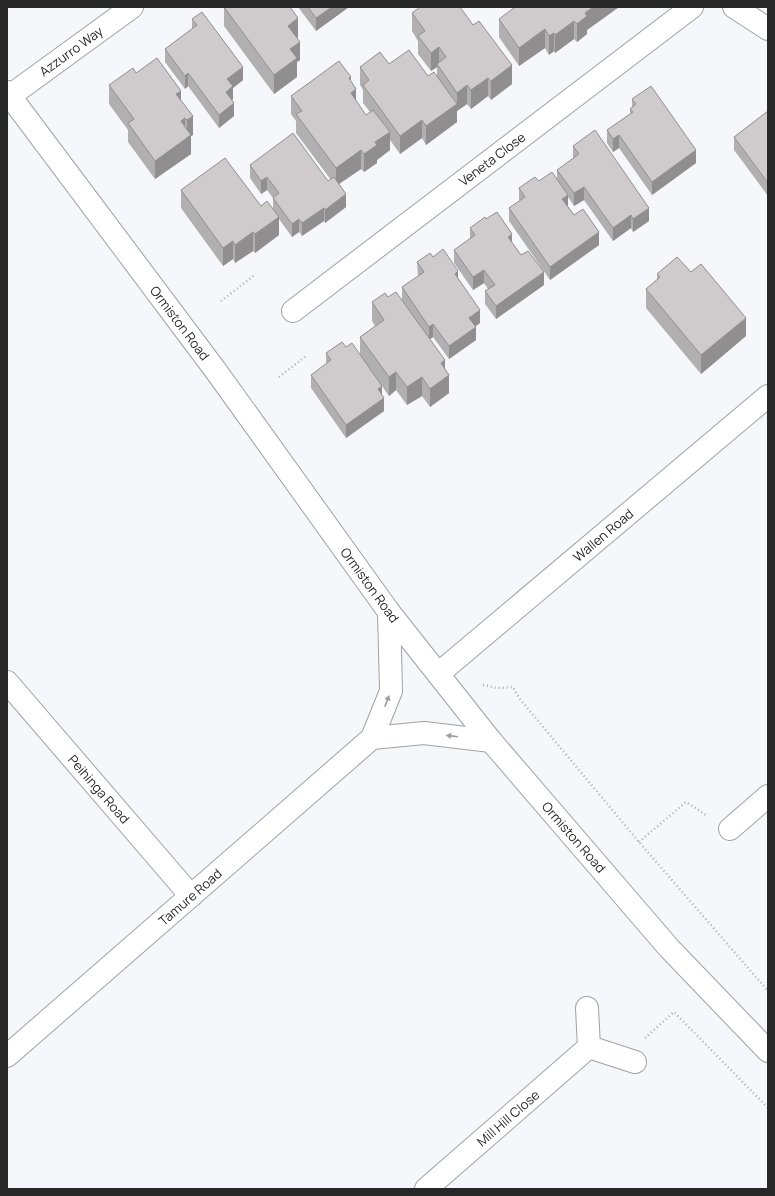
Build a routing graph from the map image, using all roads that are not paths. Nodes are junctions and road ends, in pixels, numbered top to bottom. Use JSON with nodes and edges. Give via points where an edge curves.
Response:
{"nodes":[{"id":1,"x":132,"y":7,"type":"edge"},
{"id":2,"x":692,"y":7,"type":"edge"},
{"id":3,"x":734,"y":7,"type":"edge"},
{"id":4,"x":768,"y":29,"type":"edge"},
{"id":5,"x":8,"y":95,"type":"edge"},
{"id":6,"x":293,"y":312,"type":"dead end"},
{"id":7,"x":768,"y":396,"type":"edge"},
{"id":8,"x":389,"y":612,"type":"junction"},
{"id":9,"x":438,"y":674,"type":"junction"},
{"id":10,"x":7,"y":682,"type":"edge"},
{"id":11,"x":372,"y":738,"type":"junction"},
{"id":12,"x":491,"y":741,"type":"junction"},
{"id":13,"x":768,"y":796,"type":"edge"},
{"id":14,"x":730,"y":829,"type":"road end"},
{"id":15,"x":191,"y":896,"type":"junction"},
{"id":16,"x":587,"y":1008,"type":"dead end"},
{"id":17,"x":590,"y":1047,"type":"junction"},
{"id":18,"x":768,"y":1051,"type":"edge"},
{"id":19,"x":7,"y":1056,"type":"edge"},
{"id":20,"x":635,"y":1062,"type":"dead end"},
{"id":21,"x":426,"y":1189,"type":"edge"}],
"edges":[{"from":1,"to":5,"type":"street","name":"Azzurro Way"},
{"from":2,"to":6,"type":"street","name":"Veneta Close"},
{"from":3,"to":4,"type":"street"},
{"from":5,"to":8,"type":"street","name":"Ormiston Road","via":[[216,371]]},
{"from":7,"to":9,"type":"street","name":"Wallen Road"},
{"from":8,"to":9,"type":"street","name":"Ormiston Road"},
{"from":11,"to":8,"type":"street","name":"Tamure Road","one_way":true,"via":[[391,691]]},
{"from":9,"to":12,"type":"street","name":"Ormiston Road"},
{"from":10,"to":15,"type":"street","name":"Peihinga Road"},
{"from":12,"to":11,"type":"street","one_way":true,"via":[[424,733]]},
{"from":11,"to":15,"type":"street","name":"Tamure Road"},
{"from":12,"to":18,"type":"street","name":"Ormiston Road","via":[[669,948]]},
{"from":13,"to":14,"type":"street"},
{"from":15,"to":19,"type":"street","name":"Tamure Road"},
{"from":16,"to":17,"type":"street"},
{"from":17,"to":20,"type":"street"},
{"from":17,"to":21,"type":"street","name":"Mill Hill Close"}]}
